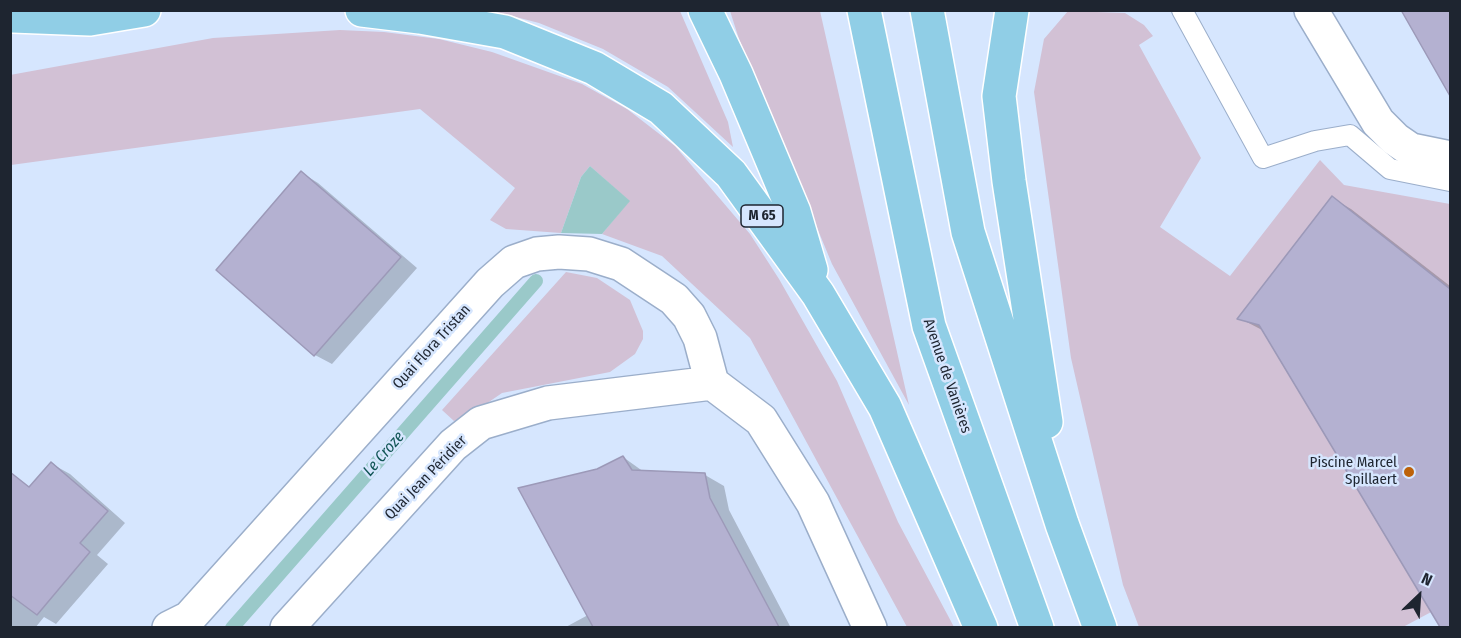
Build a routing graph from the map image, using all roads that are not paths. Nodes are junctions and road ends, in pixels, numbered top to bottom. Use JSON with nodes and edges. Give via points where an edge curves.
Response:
{"nodes":[{"id":1,"x":144,"y":10,"type":"edge"},
{"id":2,"x":362,"y":10,"type":"edge"},
{"id":3,"x":705,"y":10,"type":"edge"},
{"id":4,"x":864,"y":10,"type":"edge"},
{"id":5,"x":927,"y":10,"type":"edge"},
{"id":6,"x":1012,"y":10,"type":"edge"},
{"id":7,"x":1026,"y":10,"type":"edge"},
{"id":8,"x":1182,"y":10,"type":"edge"},
{"id":9,"x":1311,"y":10,"type":"edge"},
{"id":10,"x":13,"y":16,"type":"dead end"},
{"id":11,"x":1007,"y":45,"type":"junction"},
{"id":12,"x":1450,"y":158,"type":"edge"},
{"id":13,"x":1450,"y":181,"type":"edge"},
{"id":14,"x":818,"y":294,"type":"junction"},
{"id":15,"x":712,"y":383,"type":"junction"},
{"id":16,"x":1062,"y":524,"type":"junction"},
{"id":17,"x":169,"y":627,"type":"edge"},
{"id":18,"x":287,"y":627,"type":"edge"},
{"id":19,"x":870,"y":627,"type":"edge"},
{"id":20,"x":981,"y":627,"type":"edge"},
{"id":21,"x":1037,"y":627,"type":"edge"},
{"id":22,"x":1100,"y":627,"type":"edge"}],
"edges":[{"from":1,"to":10,"type":"main road","via":[[90,19]]},
{"from":2,"to":14,"type":"main road","number":"M 65","via":[[505,32],[594,68],[661,108],[731,174]]},
{"from":3,"to":14,"type":"main road","number":"M 65","via":[[794,212]]},
{"from":4,"to":21,"type":"main road","name":"Avenue de Vanières","via":[[929,326]]},
{"from":5,"to":16,"type":"main road","via":[[968,232]]},
{"from":6,"to":11,"type":"main road"},
{"from":7,"to":11,"type":"lane"},
{"from":8,"to":13,"type":"lane","via":[[1263,158],[1315,141],[1350,135],[1390,169]]},
{"from":9,"to":12,"type":"street","via":[[1378,122],[1411,150]]},
{"from":11,"to":16,"type":"main road","via":[[1000,107]]},
{"from":14,"to":20,"type":"main road","number":"M 65","via":[[885,407]]},
{"from":15,"to":17,"type":"street","name":"Quai Flora Tristan","via":[[700,338],[689,316],[674,299],[621,264],[589,254],[559,252],[514,262],[490,283],[189,618]]},
{"from":15,"to":18,"type":"street","name":"Quai Jean Péridier","via":[[548,403],[480,423],[453,445]]},
{"from":15,"to":19,"type":"street","via":[[761,420],[813,503]]},
{"from":16,"to":22,"type":"main road"}]}
